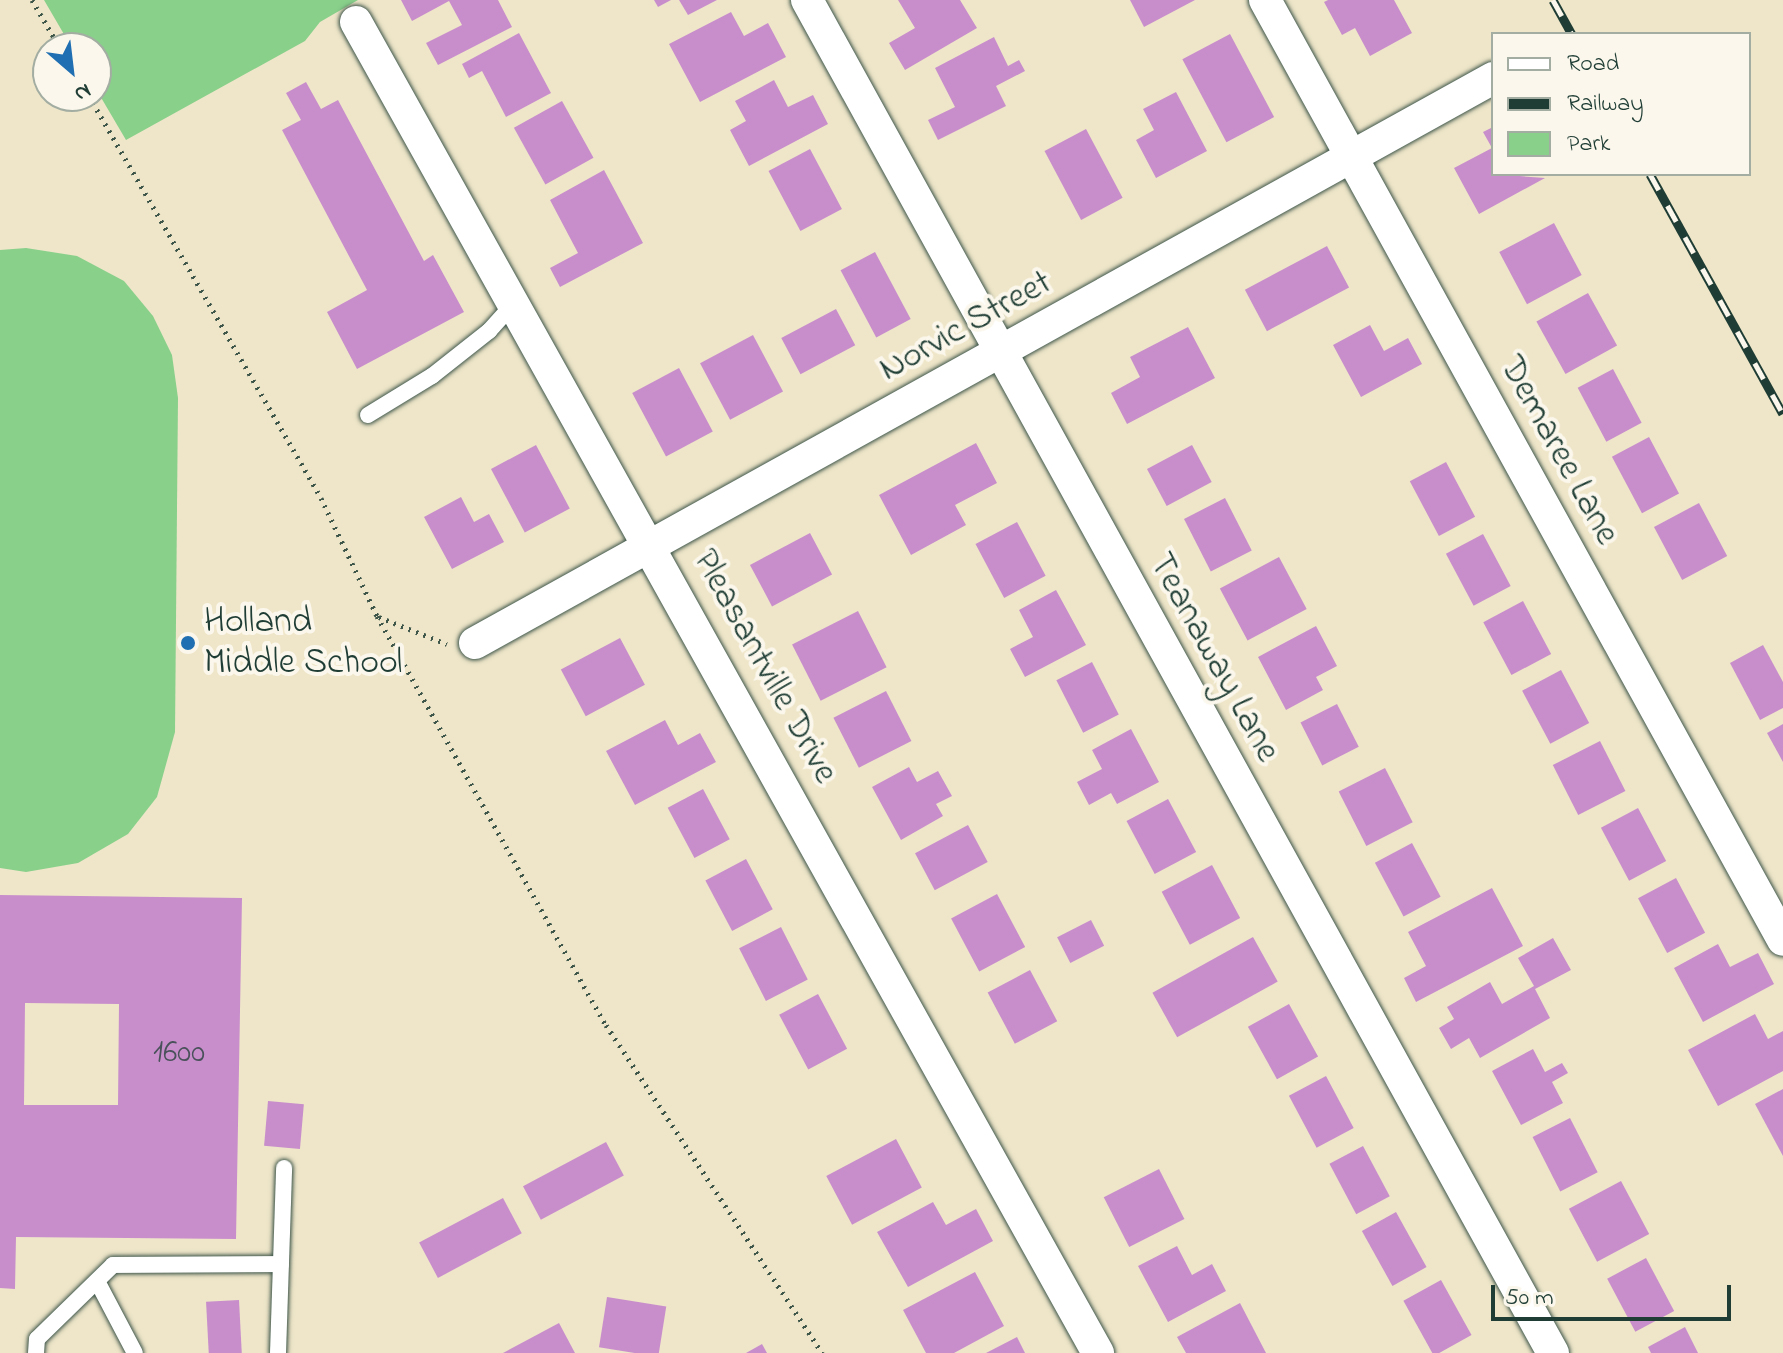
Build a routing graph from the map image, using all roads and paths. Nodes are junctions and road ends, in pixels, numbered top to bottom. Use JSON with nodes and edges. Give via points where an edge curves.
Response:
{"nodes":[{"id":1,"x":32,"y":0,"type":"edge"},
{"id":2,"x":807,"y":0,"type":"edge"},
{"id":3,"x":1265,"y":0,"type":"edge"},
{"id":4,"x":356,"y":22,"type":"dead end"},
{"id":5,"x":51,"y":32,"type":"edge"},
{"id":6,"x":1491,"y":79,"type":"edge"},
{"id":7,"x":98,"y":112,"type":"edge"},
{"id":8,"x":1351,"y":159,"type":"junction"},
{"id":9,"x":514,"y":303,"type":"junction"},
{"id":10,"x":999,"y":355,"type":"junction"},
{"id":11,"x":368,"y":415,"type":"dead end"},
{"id":12,"x":652,"y":548,"type":"junction"},
{"id":13,"x":377,"y":616,"type":"junction"},
{"id":14,"x":475,"y":643,"type":"joint"},
{"id":15,"x":1783,"y":940,"type":"edge"},
{"id":16,"x":284,"y":1168,"type":"dead end"},
{"id":17,"x":281,"y":1264,"type":"junction"},
{"id":18,"x":97,"y":1281,"type":"junction"},
{"id":19,"x":36,"y":1353,"type":"edge"},
{"id":20,"x":135,"y":1353,"type":"edge"},
{"id":21,"x":278,"y":1353,"type":"edge"},
{"id":22,"x":822,"y":1353,"type":"edge"},
{"id":23,"x":1098,"y":1353,"type":"edge"},
{"id":24,"x":1553,"y":1353,"type":"edge"}],
"edges":[{"from":1,"to":5,"type":"path"},
{"from":2,"to":10,"type":"street","name":"Teanaway Lane"},
{"from":3,"to":8,"type":"street","name":"Demaree Lane"},
{"from":4,"to":9,"type":"street","name":"Pleasantville Drive"},
{"from":6,"to":8,"type":"street","name":"Norvic Street"},
{"from":7,"to":13,"type":"path","via":[[321,498]]},
{"from":8,"to":10,"type":"street","name":"Norvic Street"},
{"from":8,"to":15,"type":"street","name":"Demaree Lane"},
{"from":9,"to":11,"type":"lane","via":[[489,331],[432,376]]},
{"from":9,"to":12,"type":"street","name":"Pleasantville Drive"},
{"from":10,"to":12,"type":"street","name":"Norvic Street"},
{"from":10,"to":24,"type":"street","name":"Teanaway Lane"},
{"from":12,"to":14,"type":"street","name":"Norvic Street"},
{"from":12,"to":23,"type":"street","name":"Pleasantville Drive"},
{"from":13,"to":14,"type":"path","via":[[437,644]]},
{"from":13,"to":22,"type":"path","via":[[606,1025]]},
{"from":16,"to":17,"type":"lane"},
{"from":17,"to":18,"type":"lane","via":[[113,1265]]},
{"from":17,"to":21,"type":"lane"},
{"from":18,"to":19,"type":"lane","via":[[37,1339]]},
{"from":18,"to":20,"type":"lane"}]}
